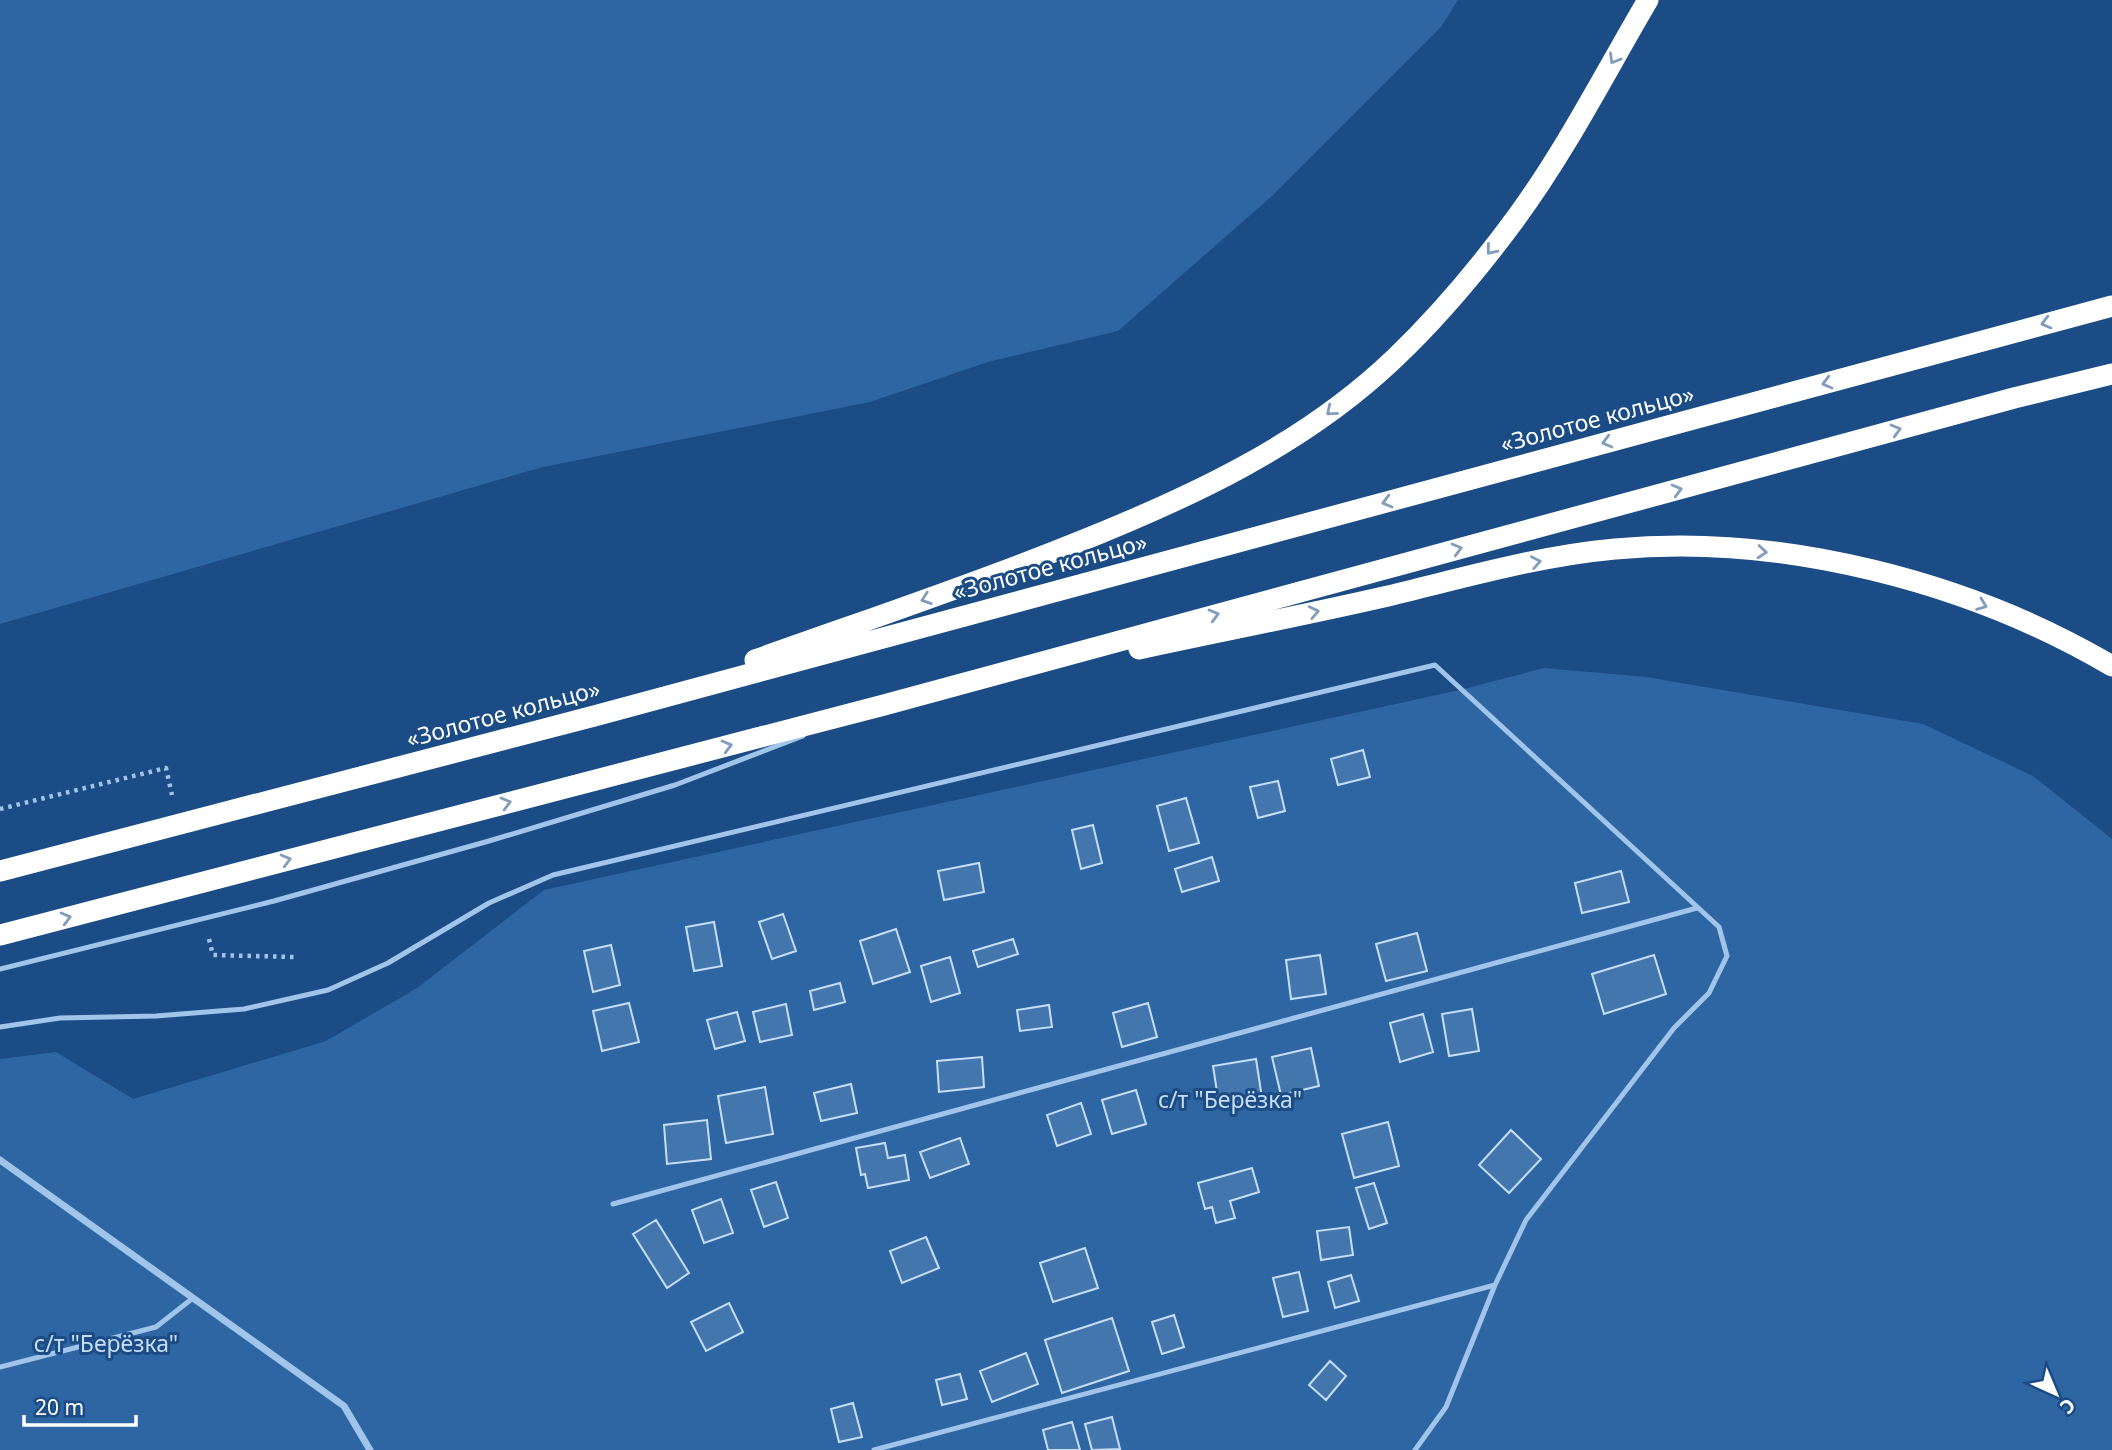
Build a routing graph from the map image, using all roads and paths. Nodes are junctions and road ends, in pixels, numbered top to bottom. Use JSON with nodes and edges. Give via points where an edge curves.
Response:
{"nodes":[{"id":1,"x":1648,"y":0,"type":"edge"},
{"id":2,"x":2112,"y":306,"type":"edge"},
{"id":3,"x":2112,"y":374,"type":"edge"},
{"id":4,"x":2112,"y":666,"type":"edge"},
{"id":5,"x":911,"y":696,"type":"junction"},
{"id":6,"x":884,"y":705,"type":"junction"},
{"id":7,"x":598,"y":715,"type":"junction"},
{"id":8,"x":819,"y":730,"type":"dead end"},
{"id":9,"x":806,"y":735,"type":"dead end"},
{"id":10,"x":0,"y":871,"type":"edge"},
{"id":11,"x":1697,"y":908,"type":"junction"},
{"id":12,"x":0,"y":935,"type":"edge"},
{"id":13,"x":0,"y":969,"type":"edge"},
{"id":14,"x":0,"y":1027,"type":"edge"},
{"id":15,"x":0,"y":1160,"type":"edge"},
{"id":16,"x":613,"y":1204,"type":"dead end"},
{"id":17,"x":1496,"y":1285,"type":"junction"},
{"id":18,"x":193,"y":1298,"type":"junction"},
{"id":19,"x":0,"y":1367,"type":"edge"},
{"id":20,"x":370,"y":1450,"type":"edge"},
{"id":21,"x":874,"y":1450,"type":"edge"},
{"id":22,"x":1415,"y":1450,"type":"edge"}],
"edges":[{"from":1,"to":7,"type":"highway","one_way":true,"via":[[1516,218],[1394,359],[1319,421],[1258,460],[1159,511],[1014,568]]},
{"from":2,"to":7,"type":"highway","name":"«Золотое кольцо»","one_way":true},
{"from":5,"to":3,"type":"highway","one_way":true},
{"from":5,"to":4,"type":"highway","one_way":true,"via":[[1537,561],[1615,549],[1683,546],[1772,552],[1852,564],[1918,581],[2001,612]]},
{"from":5,"to":6,"type":"highway"},
{"from":6,"to":8,"type":"lane"},
{"from":12,"to":6,"type":"highway","one_way":true},
{"from":7,"to":10,"type":"highway","name":"«Золотое кольцо»"},
{"from":9,"to":13,"type":"lane","via":[[676,785],[489,841],[274,901]]},
{"from":11,"to":14,"type":"lane","via":[[1435,665],[553,875],[489,903],[388,962],[328,990],[244,1009],[60,1018]]},
{"from":11,"to":16,"type":"lane"},
{"from":11,"to":17,"type":"lane","via":[[1719,927],[1727,956],[1709,993],[1674,1028],[1526,1220]]},
{"from":15,"to":18,"type":"street"},
{"from":17,"to":21,"type":"lane"},
{"from":17,"to":22,"type":"lane","via":[[1446,1407]]},
{"from":18,"to":19,"type":"lane","via":[[156,1327]]},
{"from":18,"to":20,"type":"street","via":[[344,1406]]}]}
